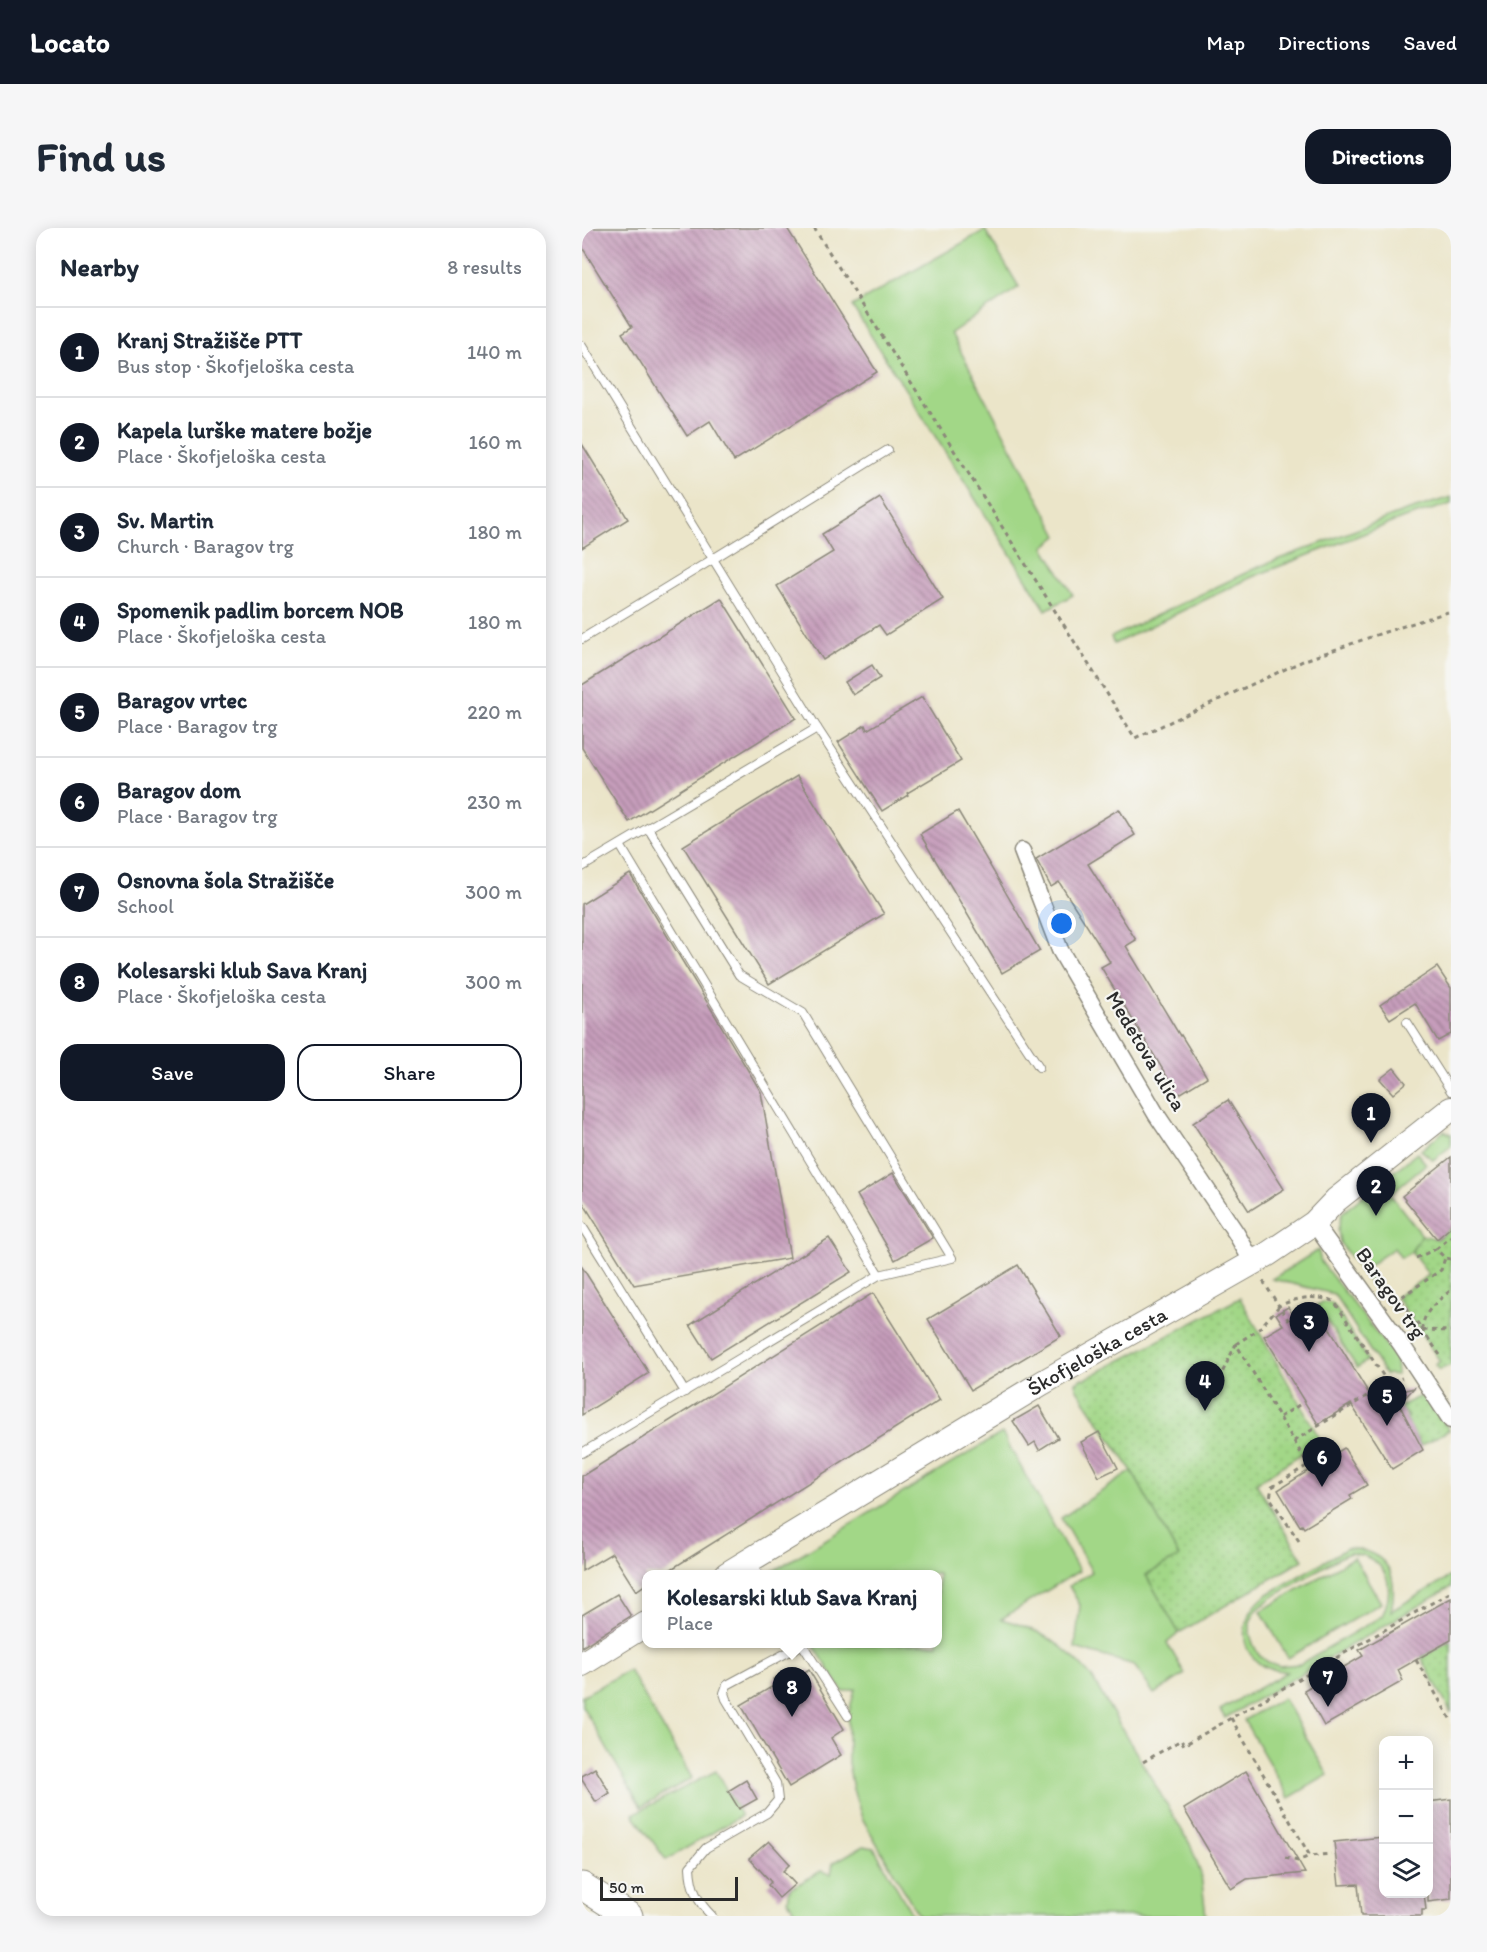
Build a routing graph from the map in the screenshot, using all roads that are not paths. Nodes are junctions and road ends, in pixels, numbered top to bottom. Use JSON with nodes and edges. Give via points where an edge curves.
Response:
{"nodes":[{"id":1,"x":582,"y":346,"type":"edge"},
{"id":2,"x":888,"y":450,"type":"dead end"},
{"id":3,"x":713,"y":559,"type":"junction"},
{"id":4,"x":582,"y":639,"type":"edge"},
{"id":5,"x":817,"y":728,"type":"junction"},
{"id":6,"x":648,"y":828,"type":"junction"},
{"id":7,"x":620,"y":845,"type":"junction"},
{"id":8,"x":1022,"y":851,"type":"dead end"},
{"id":9,"x":582,"y":867,"type":"edge"},
{"id":10,"x":1407,"y":1022,"type":"dead end"},
{"id":11,"x":1039,"y":1066,"type":"dead end"},
{"id":12,"x":1451,"y":1091,"type":"edge"},
{"id":13,"x":1451,"y":1109,"type":"edge"},
{"id":14,"x":1314,"y":1223,"type":"junction"},
{"id":15,"x":582,"y":1226,"type":"edge"},
{"id":16,"x":1258,"y":1271,"type":"junction"},
{"id":17,"x":879,"y":1275,"type":"junction"},
{"id":18,"x":685,"y":1392,"type":"junction"},
{"id":19,"x":1451,"y":1420,"type":"edge"},
{"id":20,"x":582,"y":1453,"type":"edge"},
{"id":21,"x":754,"y":1568,"type":"edge"},
{"id":22,"x":642,"y":1626,"type":"edge"},
{"id":23,"x":795,"y":1648,"type":"edge"},
{"id":24,"x":805,"y":1648,"type":"edge"},
{"id":25,"x":582,"y":1664,"type":"edge"},
{"id":26,"x":848,"y":1716,"type":"dead end"},
{"id":27,"x":582,"y":1886,"type":"edge"},
{"id":28,"x":629,"y":1916,"type":"edge"},
{"id":29,"x":712,"y":1916,"type":"edge"}],
"edges":[{"from":1,"to":3,"type":"lane"},
{"from":2,"to":3,"type":"lane"},
{"from":3,"to":4,"type":"lane"},
{"from":3,"to":5,"type":"lane"},
{"from":5,"to":6,"type":"lane"},
{"from":5,"to":11,"type":"lane"},
{"from":6,"to":7,"type":"lane"},
{"from":6,"to":17,"type":"lane","via":[[739,975],[803,1012],[951,1258]]},
{"from":7,"to":9,"type":"lane"},
{"from":7,"to":17,"type":"lane"},
{"from":8,"to":16,"type":"street","name":"Medetova ulica","via":[[1060,950],[1156,1114]]},
{"from":10,"to":12,"type":"lane"},
{"from":13,"to":14,"type":"street","name":"Škofjeloška cesta","via":[[1336,1200]]},
{"from":14,"to":16,"type":"street","name":"Škofjeloška cesta"},
{"from":14,"to":19,"type":"street","name":"Baragov trg"},
{"from":15,"to":18,"type":"lane"},
{"from":16,"to":21,"type":"street","name":"Škofjeloška cesta","via":[[1042,1383]]},
{"from":17,"to":18,"type":"lane"},
{"from":18,"to":20,"type":"lane"},
{"from":22,"to":25,"type":"street"},
{"from":23,"to":29,"type":"lane","via":[[727,1685],[724,1693],[776,1783],[778,1800],[767,1813],[706,1848],[690,1867],[696,1899]]},
{"from":24,"to":26,"type":"lane"},
{"from":27,"to":28,"type":"main road"}]}
